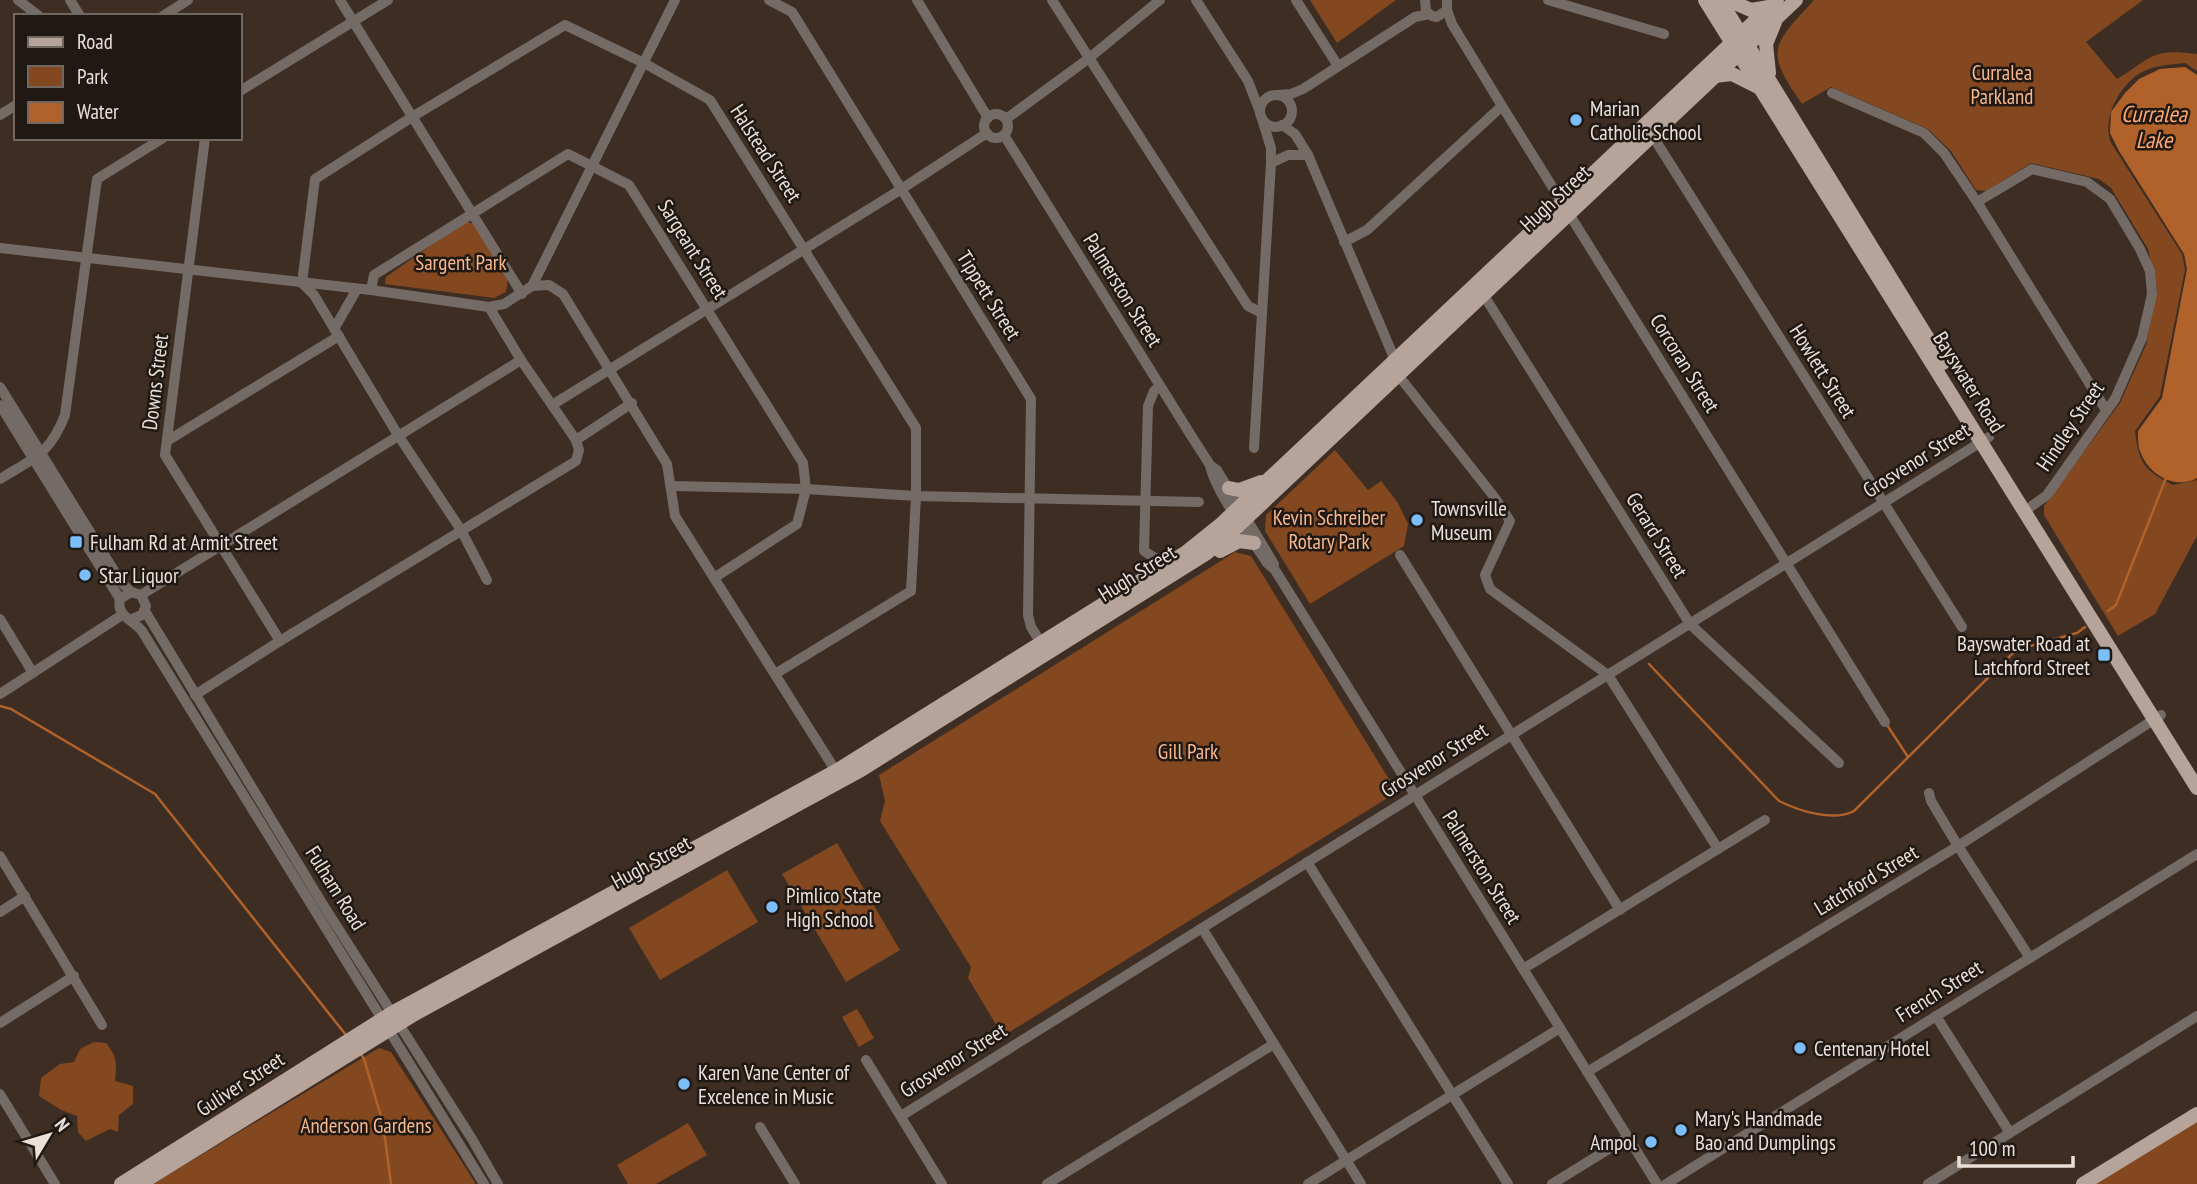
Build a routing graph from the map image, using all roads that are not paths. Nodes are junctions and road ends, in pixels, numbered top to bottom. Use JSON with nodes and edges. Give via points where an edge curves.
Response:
{"nodes":[{"id":1,"x":18,"y":0,"type":"edge"},
{"id":2,"x":188,"y":0,"type":"edge"},
{"id":3,"x":340,"y":0,"type":"edge"},
{"id":4,"x":388,"y":0,"type":"edge"},
{"id":5,"x":675,"y":0,"type":"edge"},
{"id":6,"x":769,"y":0,"type":"edge"},
{"id":7,"x":917,"y":0,"type":"edge"},
{"id":8,"x":1052,"y":0,"type":"edge"},
{"id":9,"x":1160,"y":0,"type":"edge"},
{"id":10,"x":1196,"y":0,"type":"edge"},
{"id":11,"x":1296,"y":0,"type":"edge"},
{"id":12,"x":1548,"y":0,"type":"edge"},
{"id":13,"x":1728,"y":0,"type":"edge"},
{"id":14,"x":1796,"y":0,"type":"edge"},
{"id":15,"x":1575,"y":4,"type":"edge"},
{"id":16,"x":1713,"y":4,"type":"edge"},
{"id":17,"x":1439,"y":6,"type":"edge"},
{"id":18,"x":1775,"y":7,"type":"edge"},
{"id":19,"x":36,"y":14,"type":"edge"},
{"id":20,"x":166,"y":14,"type":"edge"},
{"id":21,"x":354,"y":22,"type":"junction"},
{"id":22,"x":1664,"y":33,"type":"dead end"},
{"id":23,"x":1740,"y":43,"type":"junction"},
{"id":24,"x":1088,"y":59,"type":"junction"},
{"id":25,"x":644,"y":63,"type":"junction"},
{"id":26,"x":1338,"y":66,"type":"junction"},
{"id":27,"x":1711,"y":70,"type":"junction"},
{"id":28,"x":1248,"y":81,"type":"junction"},
{"id":29,"x":1768,"y":88,"type":"junction"},
{"id":30,"x":1303,"y":89,"type":"junction"},
{"id":31,"x":242,"y":90,"type":"edge"},
{"id":32,"x":1832,"y":93,"type":"dead end"},
{"id":33,"x":1274,"y":95,"type":"junction"},
{"id":34,"x":1502,"y":106,"type":"junction"},
{"id":35,"x":1291,"y":113,"type":"junction"},
{"id":36,"x":1261,"y":115,"type":"junction"},
{"id":37,"x":412,"y":117,"type":"junction"},
{"id":38,"x":988,"y":118,"type":"junction"},
{"id":39,"x":1006,"y":119,"type":"junction"},
{"id":40,"x":1279,"y":126,"type":"junction"},
{"id":41,"x":987,"y":133,"type":"junction"},
{"id":42,"x":1295,"y":134,"type":"junction"},
{"id":43,"x":1004,"y":135,"type":"junction"},
{"id":44,"x":1652,"y":135,"type":"junction"},
{"id":45,"x":160,"y":140,"type":"edge"},
{"id":46,"x":205,"y":140,"type":"edge"},
{"id":47,"x":1271,"y":148,"type":"junction"},
{"id":48,"x":1308,"y":155,"type":"junction"},
{"id":49,"x":1270,"y":163,"type":"junction"},
{"id":50,"x":593,"y":166,"type":"junction"},
{"id":51,"x":900,"y":190,"type":"junction"},
{"id":52,"x":1978,"y":202,"type":"junction"},
{"id":53,"x":1567,"y":208,"type":"junction"},
{"id":54,"x":472,"y":214,"type":"junction"},
{"id":55,"x":1344,"y":242,"type":"junction"},
{"id":56,"x":0,"y":248,"type":"edge"},
{"id":57,"x":805,"y":249,"type":"junction"},
{"id":58,"x":87,"y":258,"type":"junction"},
{"id":59,"x":187,"y":270,"type":"junction"},
{"id":60,"x":303,"y":283,"type":"junction"},
{"id":61,"x":532,"y":286,"type":"junction"},
{"id":62,"x":357,"y":289,"type":"junction"},
{"id":63,"x":370,"y":290,"type":"junction"},
{"id":64,"x":522,"y":294,"type":"junction"},
{"id":65,"x":1483,"y":294,"type":"junction"},
{"id":66,"x":489,"y":307,"type":"junction"},
{"id":67,"x":708,"y":308,"type":"junction"},
{"id":68,"x":1260,"y":312,"type":"junction"},
{"id":69,"x":337,"y":332,"type":"junction"},
{"id":70,"x":521,"y":360,"type":"junction"},
{"id":71,"x":1396,"y":368,"type":"junction"},
{"id":72,"x":610,"y":369,"type":"junction"},
{"id":73,"x":1160,"y":386,"type":"junction"},
{"id":74,"x":0,"y":387,"type":"edge"},
{"id":75,"x":632,"y":403,"type":"junction"},
{"id":76,"x":0,"y":405,"type":"edge"},
{"id":77,"x":552,"y":405,"type":"junction"},
{"id":78,"x":2106,"y":410,"type":"junction"},
{"id":79,"x":398,"y":435,"type":"junction"},
{"id":80,"x":1985,"y":439,"type":"junction"},
{"id":81,"x":167,"y":440,"type":"junction"},
{"id":82,"x":576,"y":440,"type":"junction"},
{"id":83,"x":1254,"y":447,"type":"dead end"},
{"id":84,"x":37,"y":456,"type":"junction"},
{"id":85,"x":1210,"y":465,"type":"junction"},
{"id":86,"x":0,"y":479,"type":"edge"},
{"id":87,"x":1269,"y":479,"type":"junction"},
{"id":88,"x":672,"y":486,"type":"junction"},
{"id":89,"x":1229,"y":488,"type":"junction"},
{"id":90,"x":806,"y":489,"type":"junction"},
{"id":91,"x":916,"y":496,"type":"junction"},
{"id":92,"x":1028,"y":499,"type":"junction"},
{"id":93,"x":1146,"y":500,"type":"junction"},
{"id":94,"x":1199,"y":502,"type":"dead end"},
{"id":95,"x":1884,"y":503,"type":"junction"},
{"id":96,"x":2028,"y":509,"type":"junction"},
{"id":97,"x":1240,"y":514,"type":"junction"},
{"id":98,"x":461,"y":530,"type":"junction"},
{"id":99,"x":1254,"y":543,"type":"junction"},
{"id":100,"x":220,"y":544,"type":"junction"},
{"id":101,"x":1207,"y":553,"type":"junction"},
{"id":102,"x":1400,"y":555,"type":"dead end"},
{"id":103,"x":1787,"y":564,"type":"junction"},
{"id":104,"x":1166,"y":565,"type":"junction"},
{"id":105,"x":1275,"y":570,"type":"junction"},
{"id":106,"x":714,"y":579,"type":"junction"},
{"id":107,"x":487,"y":580,"type":"dead end"},
{"id":108,"x":136,"y":593,"type":"junction"},
{"id":109,"x":120,"y":599,"type":"junction"},
{"id":110,"x":145,"y":611,"type":"junction"},
{"id":111,"x":127,"y":617,"type":"junction"},
{"id":112,"x":0,"y":619,"type":"edge"},
{"id":113,"x":1690,"y":624,"type":"junction"},
{"id":114,"x":1962,"y":627,"type":"dead end"},
{"id":115,"x":280,"y":641,"type":"junction"},
{"id":116,"x":1044,"y":648,"type":"junction"},
{"id":117,"x":33,"y":673,"type":"junction"},
{"id":118,"x":775,"y":674,"type":"junction"},
{"id":119,"x":1608,"y":675,"type":"junction"},
{"id":120,"x":4,"y":692,"type":"edge"},
{"id":121,"x":195,"y":695,"type":"junction"},
{"id":122,"x":2158,"y":717,"type":"junction"},
{"id":123,"x":1885,"y":722,"type":"dead end"},
{"id":124,"x":1512,"y":735,"type":"junction"},
{"id":125,"x":1839,"y":763,"type":"dead end"},
{"id":126,"x":839,"y":776,"type":"junction"},
{"id":127,"x":2197,"y":782,"type":"edge"},
{"id":128,"x":1929,"y":793,"type":"dead end"},
{"id":129,"x":1415,"y":795,"type":"junction"},
{"id":130,"x":1765,"y":820,"type":"dead end"},
{"id":131,"x":1958,"y":846,"type":"junction"},
{"id":132,"x":1718,"y":849,"type":"junction"},
{"id":133,"x":2197,"y":854,"type":"edge"},
{"id":134,"x":0,"y":856,"type":"edge"},
{"id":135,"x":1307,"y":862,"type":"junction"},
{"id":136,"x":26,"y":896,"type":"junction"},
{"id":137,"x":1620,"y":910,"type":"junction"},
{"id":138,"x":0,"y":912,"type":"edge"},
{"id":139,"x":1202,"y":928,"type":"junction"},
{"id":140,"x":2030,"y":958,"type":"junction"},
{"id":141,"x":1523,"y":969,"type":"junction"},
{"id":142,"x":74,"y":976,"type":"junction"},
{"id":143,"x":1936,"y":1016,"type":"junction"},
{"id":144,"x":2197,"y":1016,"type":"edge"},
{"id":145,"x":390,"y":1022,"type":"junction"},
{"id":146,"x":0,"y":1023,"type":"edge"},
{"id":147,"x":102,"y":1025,"type":"dead end"},
{"id":148,"x":1560,"y":1028,"type":"junction"},
{"id":149,"x":1274,"y":1044,"type":"junction"},
{"id":150,"x":328,"y":1060,"type":"junction"},
{"id":151,"x":866,"y":1060,"type":"dead end"},
{"id":152,"x":1587,"y":1072,"type":"junction"},
{"id":153,"x":0,"y":1094,"type":"edge"},
{"id":154,"x":1452,"y":1095,"type":"junction"},
{"id":155,"x":2197,"y":1114,"type":"edge"},
{"id":156,"x":901,"y":1116,"type":"junction"},
{"id":157,"x":760,"y":1127,"type":"dead end"},
{"id":158,"x":2010,"y":1133,"type":"junction"},
{"id":159,"x":1628,"y":1137,"type":"junction"},
{"id":160,"x":1347,"y":1160,"type":"junction"},
{"id":161,"x":55,"y":1184,"type":"edge"},
{"id":162,"x":121,"y":1184,"type":"edge"},
{"id":163,"x":140,"y":1184,"type":"edge"},
{"id":164,"x":484,"y":1184,"type":"edge"},
{"id":165,"x":498,"y":1184,"type":"edge"},
{"id":166,"x":795,"y":1184,"type":"edge"},
{"id":167,"x":942,"y":1184,"type":"edge"},
{"id":168,"x":1047,"y":1184,"type":"edge"},
{"id":169,"x":1308,"y":1184,"type":"edge"},
{"id":170,"x":1361,"y":1184,"type":"edge"},
{"id":171,"x":1508,"y":1184,"type":"edge"},
{"id":172,"x":1552,"y":1184,"type":"edge"},
{"id":173,"x":1657,"y":1184,"type":"edge"},
{"id":174,"x":1666,"y":1184,"type":"edge"},
{"id":175,"x":1928,"y":1184,"type":"edge"},
{"id":176,"x":2083,"y":1184,"type":"edge"}],
"edges":[{"from":1,"to":19,"type":"street"},
{"from":2,"to":20,"type":"street"},
{"from":3,"to":21,"type":"street"},
{"from":4,"to":21,"type":"street"},
{"from":5,"to":25,"type":"street"},
{"from":6,"to":51,"type":"street","name":"Tippett Street","via":[[792,12]]},
{"from":7,"to":38,"type":"street"},
{"from":8,"to":24,"type":"street"},
{"from":9,"to":24,"type":"street"},
{"from":10,"to":28,"type":"street"},
{"from":11,"to":26,"type":"street"},
{"from":12,"to":15,"type":"street"},
{"from":13,"to":18,"type":"main road","via":[[1751,10]]},
{"from":14,"to":18,"type":"main road","name":"Hugh Street"},
{"from":15,"to":22,"type":"street"},
{"from":16,"to":23,"type":"main road","name":"Bayswater Road"},
{"from":16,"to":27,"type":"main road","via":[[1716,45]]},
{"from":17,"to":26,"type":"street"},
{"from":17,"to":34,"type":"street","name":"Corcoran Street"},
{"from":18,"to":23,"type":"main road","name":"Hugh Street"},
{"from":18,"to":29,"type":"main road","via":[[1766,51]]},
{"from":21,"to":31,"type":"street"},
{"from":21,"to":37,"type":"street"},
{"from":23,"to":27,"type":"main road","name":"Hugh Street"},
{"from":23,"to":29,"type":"main road","name":"Bayswater Road"},
{"from":24,"to":39,"type":"street"},
{"from":24,"to":68,"type":"street","via":[[1248,306]]},
{"from":25,"to":37,"type":"street","name":"Halstead Street","via":[[565,25]]},
{"from":25,"to":50,"type":"street"},
{"from":25,"to":57,"type":"street","name":"Halstead Street","via":[[710,100]]},
{"from":26,"to":30,"type":"street"},
{"from":27,"to":29,"type":"main road"},
{"from":27,"to":44,"type":"main road","name":"Hugh Street"},
{"from":27,"to":53,"type":"main road","name":"Hugh Street"},
{"from":28,"to":33,"type":"street","via":[[1258,91]]},
{"from":28,"to":36,"type":"street"},
{"from":29,"to":80,"type":"main road","name":"Bayswater Road"},
{"from":30,"to":33,"type":"street"},
{"from":30,"to":35,"type":"street"},
{"from":32,"to":52,"type":"street","via":[[1924,133]]},
{"from":33,"to":35,"type":"street","via":[[1287,99]]},
{"from":33,"to":36,"type":"street","via":[[1261,103]]},
{"from":34,"to":53,"type":"street","name":"Corcoran Street"},
{"from":34,"to":55,"type":"street","via":[[1367,230]]},
{"from":35,"to":40,"type":"street"},
{"from":35,"to":42,"type":"street"},
{"from":36,"to":40,"type":"street","via":[[1268,125]]},
{"from":36,"to":47,"type":"street"},
{"from":37,"to":54,"type":"street"},
{"from":37,"to":60,"type":"street","name":"Halstead Street","via":[[315,179]]},
{"from":38,"to":39,"type":"street"},
{"from":38,"to":41,"type":"street"},
{"from":39,"to":43,"type":"street"},
{"from":40,"to":42,"type":"street"},
{"from":40,"to":47,"type":"street"},
{"from":41,"to":43,"type":"street","via":[[996,138]]},
{"from":41,"to":51,"type":"street"},
{"from":42,"to":48,"type":"street"},
{"from":43,"to":73,"type":"street","name":"Palmerston Street"},
{"from":44,"to":53,"type":"main road","name":"Hugh Street"},
{"from":44,"to":95,"type":"street","name":"Howlett Street"},
{"from":45,"to":58,"type":"street","via":[[97,179]]},
{"from":46,"to":59,"type":"street","name":"Downs Street"},
{"from":47,"to":49,"type":"street"},
{"from":48,"to":49,"type":"street","via":[[1288,155]]},
{"from":48,"to":55,"type":"street"},
{"from":49,"to":68,"type":"street"},
{"from":50,"to":54,"type":"street","name":"Sargeant Street","via":[[568,154]]},
{"from":50,"to":61,"type":"street"},
{"from":50,"to":67,"type":"street","name":"Sargeant Street","via":[[629,185]]},
{"from":51,"to":57,"type":"street"},
{"from":51,"to":92,"type":"street","name":"Tippett Street","via":[[1031,399]]},
{"from":52,"to":78,"type":"street"},
{"from":52,"to":78,"type":"street","name":"Hindley Street","via":[[2032,169],[2087,182],[2110,199],[2150,271],[2152,293],[2142,338]]},
{"from":53,"to":65,"type":"main road","name":"Hugh Street"},
{"from":53,"to":71,"type":"main road","name":"Hugh Street"},
{"from":53,"to":103,"type":"street","name":"Corcoran Street"},
{"from":54,"to":63,"type":"street","name":"Sargeant Street","via":[[374,275]]},
{"from":54,"to":64,"type":"street"},
{"from":55,"to":71,"type":"street"},
{"from":56,"to":58,"type":"street"},
{"from":57,"to":67,"type":"street"},
{"from":57,"to":91,"type":"street","name":"Halstead Street","via":[[916,428]]},
{"from":58,"to":59,"type":"street"},
{"from":58,"to":84,"type":"street","via":[[65,415],[56,437]]},
{"from":59,"to":60,"type":"street"},
{"from":59,"to":81,"type":"street","name":"Downs Street"},
{"from":60,"to":62,"type":"street"},
{"from":60,"to":69,"type":"street"},
{"from":61,"to":64,"type":"street"},
{"from":61,"to":72,"type":"street","via":[[549,285],[563,294]]},
{"from":62,"to":63,"type":"street"},
{"from":62,"to":69,"type":"street"},
{"from":63,"to":66,"type":"street"},
{"from":64,"to":66,"type":"street"},
{"from":65,"to":71,"type":"main road","name":"Hugh Street"},
{"from":65,"to":113,"type":"street","name":"Gerard Street"},
{"from":66,"to":70,"type":"street"},
{"from":67,"to":72,"type":"street"},
{"from":67,"to":90,"type":"street","name":"Sargeant Street","via":[[803,463]]},
{"from":68,"to":83,"type":"street"},
{"from":69,"to":79,"type":"street"},
{"from":69,"to":81,"type":"street"},
{"from":70,"to":77,"type":"street"},
{"from":70,"to":79,"type":"street"},
{"from":71,"to":87,"type":"main road","name":"Hugh Street"},
{"from":71,"to":97,"type":"main road","name":"Hugh Street"},
{"from":71,"to":119,"type":"street","via":[[1510,522],[1485,575],[1486,583]]},
{"from":72,"to":75,"type":"street"},
{"from":72,"to":77,"type":"street"},
{"from":73,"to":85,"type":"street","name":"Palmerston Street"},
{"from":73,"to":93,"type":"street","via":[[1149,406]]},
{"from":74,"to":84,"type":"street"},
{"from":75,"to":82,"type":"street"},
{"from":75,"to":88,"type":"street","via":[[667,464]]},
{"from":76,"to":84,"type":"street"},
{"from":77,"to":82,"type":"street"},
{"from":78,"to":96,"type":"street","name":"Hindley Street","via":[[2046,495]]},
{"from":79,"to":98,"type":"street"},
{"from":79,"to":100,"type":"street"},
{"from":80,"to":95,"type":"street","name":"Grosvenor Street"},
{"from":80,"to":96,"type":"main road","name":"Bayswater Road"},
{"from":81,"to":100,"type":"street","name":"Downs Street","via":[[165,455]]},
{"from":82,"to":98,"type":"street","via":[[576,461]]},
{"from":84,"to":86,"type":"street"},
{"from":84,"to":108,"type":"street","via":[[121,582]]},
{"from":84,"to":109,"type":"street"},
{"from":85,"to":89,"type":"street","name":"Palmerston Street"},
{"from":85,"to":97,"type":"street","name":"Palmerston Street","via":[[1212,475]]},
{"from":87,"to":89,"type":"main road","via":[[1239,490]]},
{"from":87,"to":97,"type":"main road","name":"Hugh Street"},
{"from":88,"to":90,"type":"street"},
{"from":88,"to":106,"type":"street","via":[[676,516]]},
{"from":89,"to":97,"type":"street","name":"Palmerston Street"},
{"from":90,"to":91,"type":"street"},
{"from":90,"to":106,"type":"street","name":"Sargeant Street","via":[[797,524]]},
{"from":91,"to":92,"type":"street"},
{"from":91,"to":118,"type":"street","name":"Halstead Street","via":[[911,591]]},
{"from":92,"to":93,"type":"street"},
{"from":92,"to":116,"type":"street","name":"Tippett Street","via":[[1028,615]]},
{"from":93,"to":94,"type":"street"},
{"from":93,"to":104,"type":"street","via":[[1144,551]]},
{"from":95,"to":103,"type":"street","name":"Grosvenor Street"},
{"from":95,"to":114,"type":"street","name":"Howlett Street"},
{"from":96,"to":122,"type":"main road","name":"Bayswater Road"},
{"from":97,"to":99,"type":"street","name":"Palmerston Street"},
{"from":97,"to":101,"type":"main road","name":"Hugh Street"},
{"from":97,"to":104,"type":"main road","name":"Hugh Street"},
{"from":97,"to":105,"type":"street","name":"Palmerston Street","via":[[1268,551]]},
{"from":98,"to":107,"type":"street"},
{"from":98,"to":115,"type":"street"},
{"from":99,"to":101,"type":"main road","via":[[1239,541]]},
{"from":99,"to":105,"type":"street","name":"Palmerston Street"},
{"from":100,"to":108,"type":"street"},
{"from":100,"to":115,"type":"street","name":"Downs Street"},
{"from":101,"to":116,"type":"main road","name":"Hugh Street"},
{"from":102,"to":124,"type":"street"},
{"from":103,"to":113,"type":"street","name":"Grosvenor Street"},
{"from":103,"to":123,"type":"street","name":"Corcoran Street"},
{"from":104,"to":116,"type":"main road","name":"Hugh Street"},
{"from":105,"to":129,"type":"street","name":"Palmerston Street"},
{"from":106,"to":118,"type":"street"},
{"from":108,"to":109,"type":"street"},
{"from":108,"to":110,"type":"street","via":[[145,601]]},
{"from":109,"to":111,"type":"street","via":[[118,606]]},
{"from":110,"to":111,"type":"street","via":[[138,618]]},
{"from":110,"to":121,"type":"street","name":"Fulham Road"},
{"from":111,"to":117,"type":"street"},
{"from":111,"to":145,"type":"street","name":"Fulham Road","via":[[142,631]]},
{"from":112,"to":117,"type":"street"},
{"from":113,"to":119,"type":"street","name":"Grosvenor Street"},
{"from":113,"to":125,"type":"street","name":"Gerard Street"},
{"from":115,"to":121,"type":"street"},
{"from":116,"to":126,"type":"main road","name":"Hugh Street"},
{"from":117,"to":120,"type":"street"},
{"from":118,"to":126,"type":"street"},
{"from":119,"to":124,"type":"street","name":"Grosvenor Street"},
{"from":119,"to":132,"type":"street"},
{"from":121,"to":145,"type":"street","name":"Fulham Road"},
{"from":122,"to":127,"type":"main road","name":"Bayswater Road"},
{"from":122,"to":131,"type":"street","name":"Latchford Street"},
{"from":124,"to":129,"type":"street","name":"Grosvenor Street"},
{"from":124,"to":137,"type":"street"},
{"from":126,"to":145,"type":"main road","name":"Hugh Street"},
{"from":128,"to":131,"type":"street"},
{"from":129,"to":135,"type":"street","name":"Grosvenor Street"},
{"from":129,"to":141,"type":"street","name":"Palmerston Street"},
{"from":130,"to":132,"type":"street"},
{"from":131,"to":140,"type":"street"},
{"from":131,"to":152,"type":"street","name":"Latchford Street"},
{"from":132,"to":137,"type":"street"},
{"from":133,"to":140,"type":"street","name":"French Street"},
{"from":134,"to":136,"type":"street"},
{"from":135,"to":139,"type":"street","name":"Grosvenor Street"},
{"from":135,"to":154,"type":"street"},
{"from":136,"to":138,"type":"street"},
{"from":136,"to":142,"type":"street"},
{"from":137,"to":141,"type":"street"},
{"from":139,"to":149,"type":"street"},
{"from":139,"to":156,"type":"street","name":"Grosvenor Street"},
{"from":140,"to":143,"type":"street","name":"French Street"},
{"from":141,"to":148,"type":"street","name":"Palmerston Street"},
{"from":142,"to":146,"type":"street"},
{"from":142,"to":147,"type":"street"},
{"from":143,"to":158,"type":"street"},
{"from":143,"to":174,"type":"street","name":"French Street"},
{"from":144,"to":158,"type":"street"},
{"from":145,"to":150,"type":"main road","name":"Guliver Street"},
{"from":145,"to":164,"type":"street","name":"Fulham Road"},
{"from":145,"to":165,"type":"street","name":"Fulham Road"},
{"from":148,"to":152,"type":"street","name":"Palmerston Street"},
{"from":148,"to":154,"type":"street"},
{"from":149,"to":160,"type":"street"},
{"from":149,"to":168,"type":"street"},
{"from":150,"to":162,"type":"main road","name":"Guliver Street"},
{"from":150,"to":163,"type":"main road","name":"Guliver Street"},
{"from":151,"to":156,"type":"street"},
{"from":152,"to":159,"type":"street","name":"Palmerston Street"},
{"from":153,"to":161,"type":"street"},
{"from":154,"to":160,"type":"street"},
{"from":154,"to":171,"type":"street"},
{"from":155,"to":176,"type":"main road"},
{"from":156,"to":167,"type":"street"},
{"from":157,"to":166,"type":"street"},
{"from":158,"to":175,"type":"street"},
{"from":159,"to":172,"type":"street"},
{"from":159,"to":173,"type":"street","name":"Palmerston Street"},
{"from":160,"to":169,"type":"street"},
{"from":160,"to":170,"type":"street"}]}
